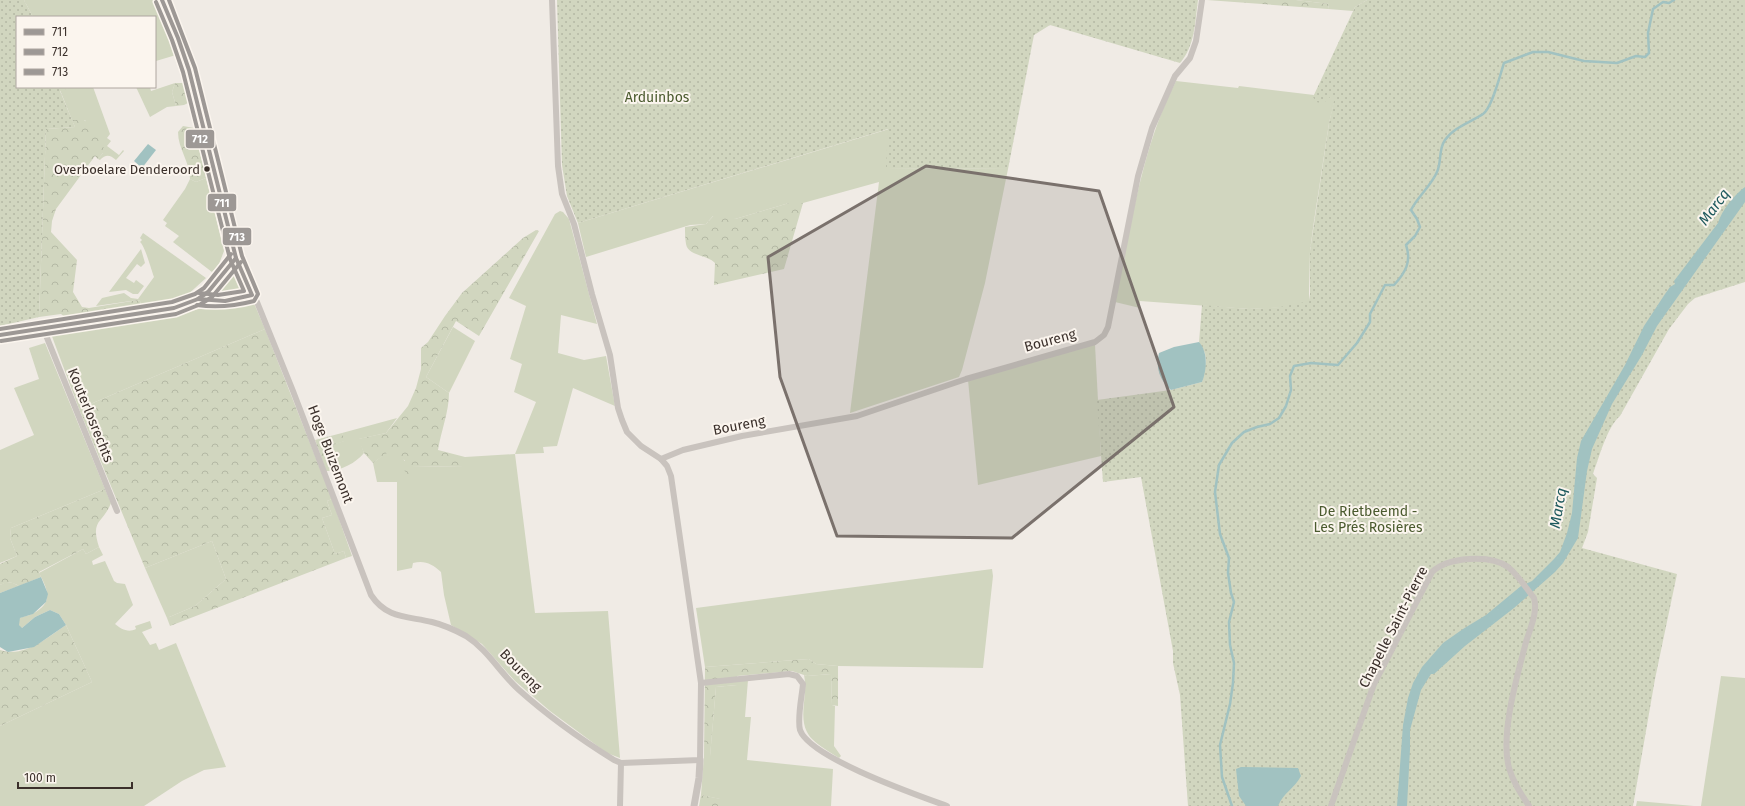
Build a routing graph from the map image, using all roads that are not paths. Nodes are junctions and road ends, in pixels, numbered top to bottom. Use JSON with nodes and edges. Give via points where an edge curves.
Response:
{"nodes":[{"id":1,"x":162,"y":0,"type":"edge"},
{"id":2,"x":552,"y":0,"type":"edge"},
{"id":3,"x":1202,"y":0,"type":"edge"},
{"id":4,"x":236,"y":258,"type":"junction"},
{"id":5,"x":252,"y":295,"type":"junction"},
{"id":6,"x":198,"y":300,"type":"junction"},
{"id":7,"x":43,"y":328,"type":"junction"},
{"id":8,"x":0,"y":335,"type":"edge"},
{"id":9,"x":661,"y":459,"type":"junction"},
{"id":10,"x":117,"y":511,"type":"dead end"},
{"id":11,"x":394,"y":615,"type":"joint"},
{"id":12,"x":701,"y":683,"type":"junction"},
{"id":13,"x":700,"y":760,"type":"junction"},
{"id":14,"x":621,"y":763,"type":"junction"},
{"id":15,"x":620,"y":806,"type":"edge"},
{"id":16,"x":694,"y":806,"type":"edge"},
{"id":17,"x":947,"y":806,"type":"edge"},
{"id":18,"x":1332,"y":806,"type":"edge"},
{"id":19,"x":1529,"y":806,"type":"edge"}],
"edges":[{"from":1,"to":4,"type":"street","name":"Hoge Buizemont","via":[[190,70]]},
{"from":2,"to":9,"type":"street","via":[[558,166],[562,194],[574,224],[610,355],[622,420],[627,432],[641,446]]},
{"from":3,"to":9,"type":"street","name":"Boureng","via":[[1196,41],[1190,58],[1175,76],[1152,128],[1138,176],[1108,327],[1102,338],[966,379],[857,416],[742,436],[682,450]]},
{"from":4,"to":5,"type":"street","name":"Hoge Buizemont"},
{"from":4,"to":6,"type":"street","via":[[208,292]]},
{"from":5,"to":6,"type":"street","via":[[214,302]]},
{"from":5,"to":11,"type":"street","name":"Hoge Buizemont","via":[[293,391],[371,595],[381,607]]},
{"from":6,"to":7,"type":"street","via":[[174,308]]},
{"from":7,"to":8,"type":"street"},
{"from":7,"to":10,"type":"street","name":"Kouterlosrechts"},
{"from":9,"to":12,"type":"street","via":[[667,466],[670,476]]},
{"from":11,"to":14,"type":"street","name":"Boureng","via":[[440,624],[467,637],[485,651],[529,698],[606,755]]},
{"from":12,"to":13,"type":"street"},
{"from":12,"to":17,"type":"street","via":[[789,674],[796,676],[804,684],[800,729],[809,742],[828,755],[883,782]]},
{"from":13,"to":14,"type":"street"},
{"from":13,"to":16,"type":"street"},
{"from":14,"to":15,"type":"street"},
{"from":18,"to":19,"type":"street","name":"Chapelle Saint-Pierre","via":[[1374,684],[1432,572],[1443,564],[1454,561],[1477,560],[1495,561],[1508,567],[1534,598],[1532,622],[1515,690],[1506,747],[1512,778]]}]}
